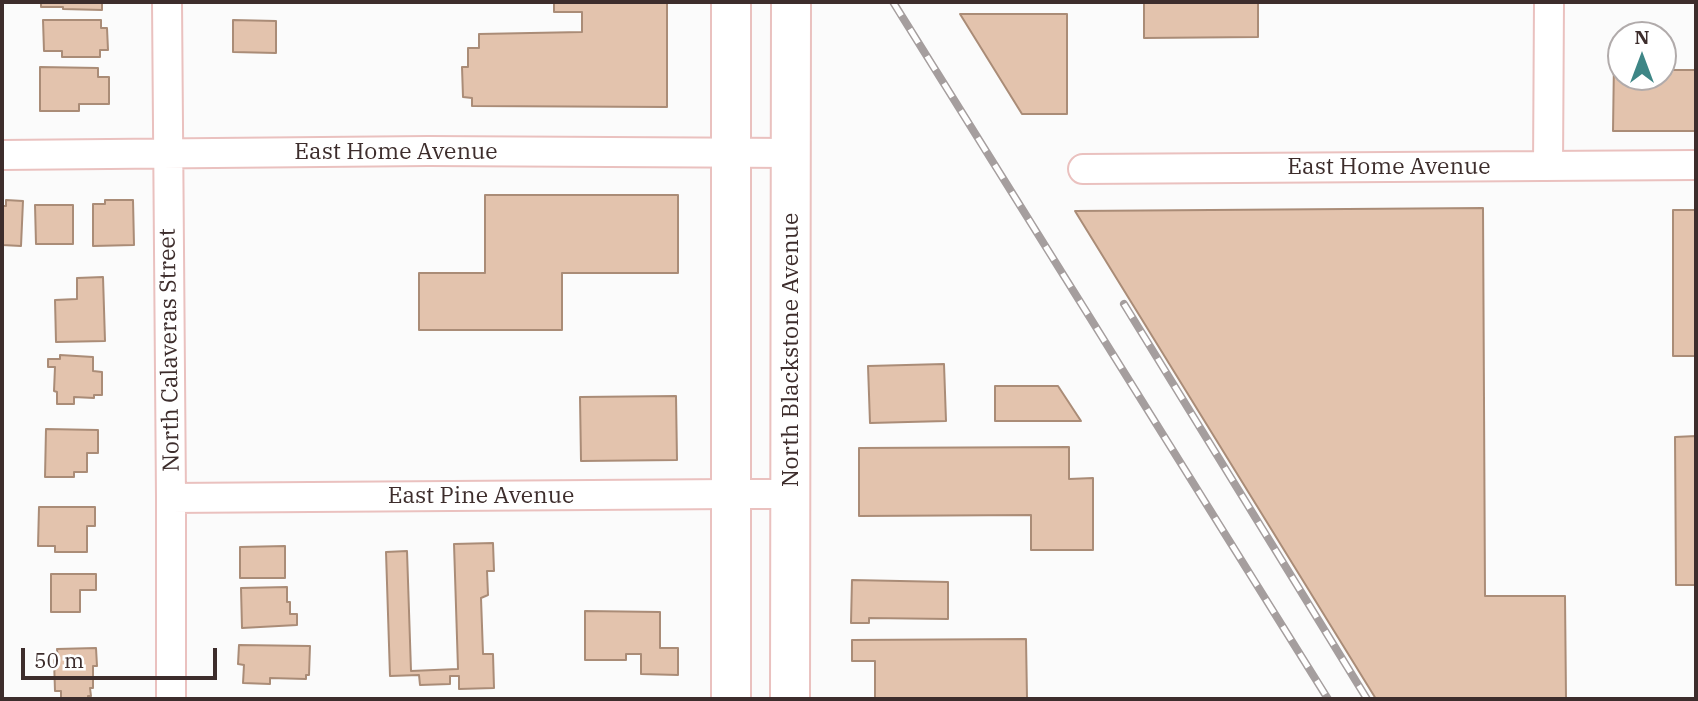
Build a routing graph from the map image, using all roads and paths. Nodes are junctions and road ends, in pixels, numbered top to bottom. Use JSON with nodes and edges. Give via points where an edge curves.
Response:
{"nodes":[{"id":1,"x":167,"y":2,"type":"edge"},
{"id":2,"x":731,"y":2,"type":"edge"},
{"id":3,"x":791,"y":2,"type":"edge"},
{"id":4,"x":1549,"y":2,"type":"edge"},
{"id":5,"x":167,"y":153,"type":"junction"},
{"id":6,"x":732,"y":153,"type":"junction"},
{"id":7,"x":791,"y":153,"type":"junction"},
{"id":8,"x":2,"y":155,"type":"edge"},
{"id":9,"x":1696,"y":165,"type":"edge"},
{"id":10,"x":1548,"y":166,"type":"junction"},
{"id":11,"x":1083,"y":169,"type":"dead end"},
{"id":12,"x":731,"y":494,"type":"junction"},
{"id":13,"x":790,"y":494,"type":"junction"},
{"id":14,"x":171,"y":498,"type":"junction"},
{"id":15,"x":171,"y":699,"type":"edge"},
{"id":16,"x":731,"y":699,"type":"edge"},
{"id":17,"x":790,"y":699,"type":"edge"}],
"edges":[{"from":1,"to":5,"type":"street","name":"North Calaveras Street"},
{"from":2,"to":6,"type":"main road"},
{"from":3,"to":7,"type":"main road","name":"North Blackstone Avenue"},
{"from":4,"to":10,"type":"street"},
{"from":5,"to":6,"type":"street","name":"East Home Avenue"},
{"from":5,"to":8,"type":"street","name":"East Home Avenue"},
{"from":5,"to":14,"type":"street","name":"North Calaveras Street"},
{"from":6,"to":7,"type":"street","name":"East Home Avenue"},
{"from":6,"to":12,"type":"main road"},
{"from":7,"to":13,"type":"main road","name":"North Blackstone Avenue"},
{"from":9,"to":10,"type":"street","name":"East Home Avenue"},
{"from":10,"to":11,"type":"street","name":"East Home Avenue"},
{"from":12,"to":13,"type":"street","name":"East Pine Avenue"},
{"from":12,"to":14,"type":"street","name":"East Pine Avenue"},
{"from":12,"to":16,"type":"main road"},
{"from":13,"to":17,"type":"main road","name":"North Blackstone Avenue"},
{"from":14,"to":15,"type":"street","name":"North Calaveras Street"}]}
